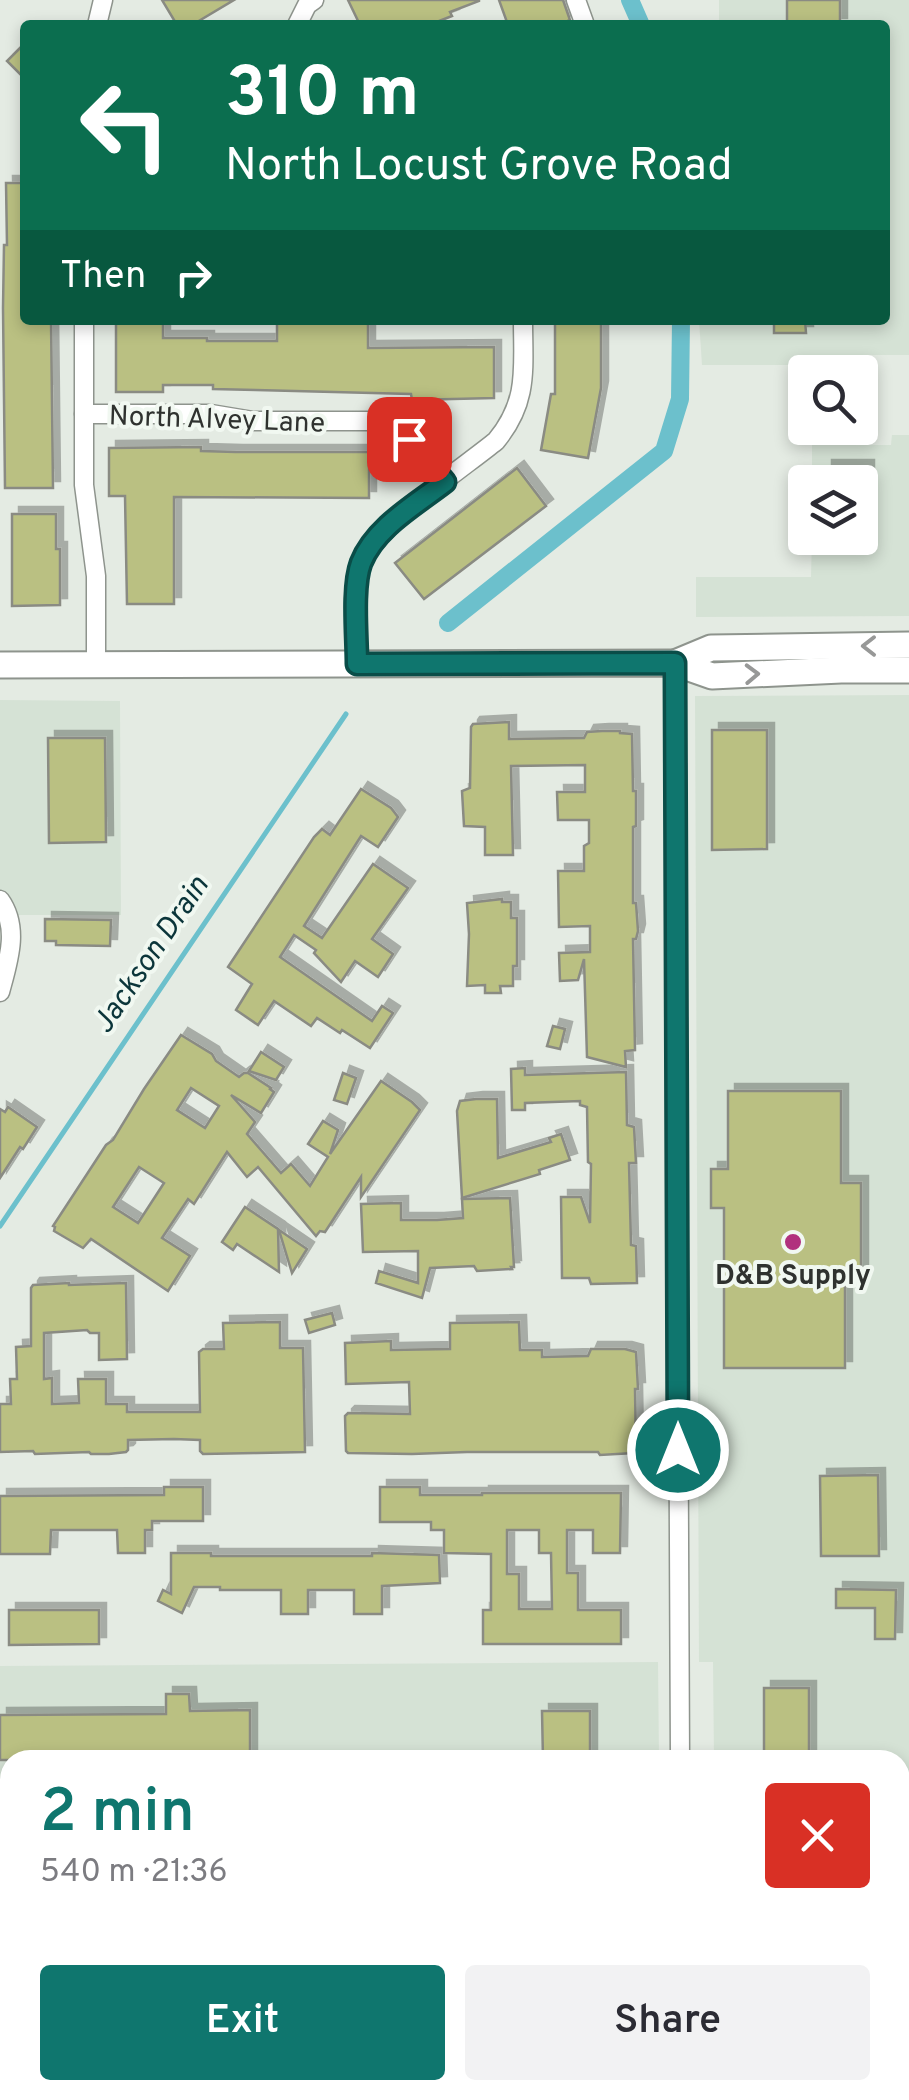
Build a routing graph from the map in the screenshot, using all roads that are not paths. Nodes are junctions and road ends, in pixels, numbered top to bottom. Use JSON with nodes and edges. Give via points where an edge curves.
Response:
{"nodes":[{"id":1,"x":314,"y":0,"type":"edge"},
{"id":2,"x":300,"y":20,"type":"edge"},
{"id":3,"x":84,"y":325,"type":"edge"},
{"id":4,"x":523,"y":325,"type":"edge"},
{"id":5,"x":84,"y":414,"type":"junction"},
{"id":6,"x":445,"y":482,"type":"junction"},
{"id":7,"x":909,"y":646,"type":"edge"},
{"id":8,"x":675,"y":663,"type":"junction"},
{"id":9,"x":357,"y":664,"type":"junction"},
{"id":10,"x":0,"y":666,"type":"edge"},
{"id":11,"x":96,"y":666,"type":"junction"},
{"id":12,"x":909,"y":670,"type":"edge"},
{"id":13,"x":2,"y":902,"type":"edge"},
{"id":14,"x":0,"y":992,"type":"edge"},
{"id":15,"x":680,"y":1750,"type":"edge"}],
"edges":[{"from":1,"to":2,"type":"street"},
{"from":3,"to":5,"type":"street"},
{"from":4,"to":6,"type":"street","via":[[524,383],[511,424]]},
{"from":5,"to":6,"type":"street","name":"North Alvey Lane","via":[[373,421],[409,439]]},
{"from":5,"to":11,"type":"street"},
{"from":6,"to":9,"type":"street","via":[[381,533],[361,563]]},
{"from":7,"to":8,"type":"main road","one_way":true,"via":[[711,648]]},
{"from":8,"to":9,"type":"main road"},
{"from":8,"to":12,"type":"main road","one_way":true,"via":[[712,676]]},
{"from":8,"to":15,"type":"street"},
{"from":9,"to":11,"type":"main road"},
{"from":10,"to":11,"type":"main road"},
{"from":13,"to":14,"type":"street","via":[[12,925]]}]}
